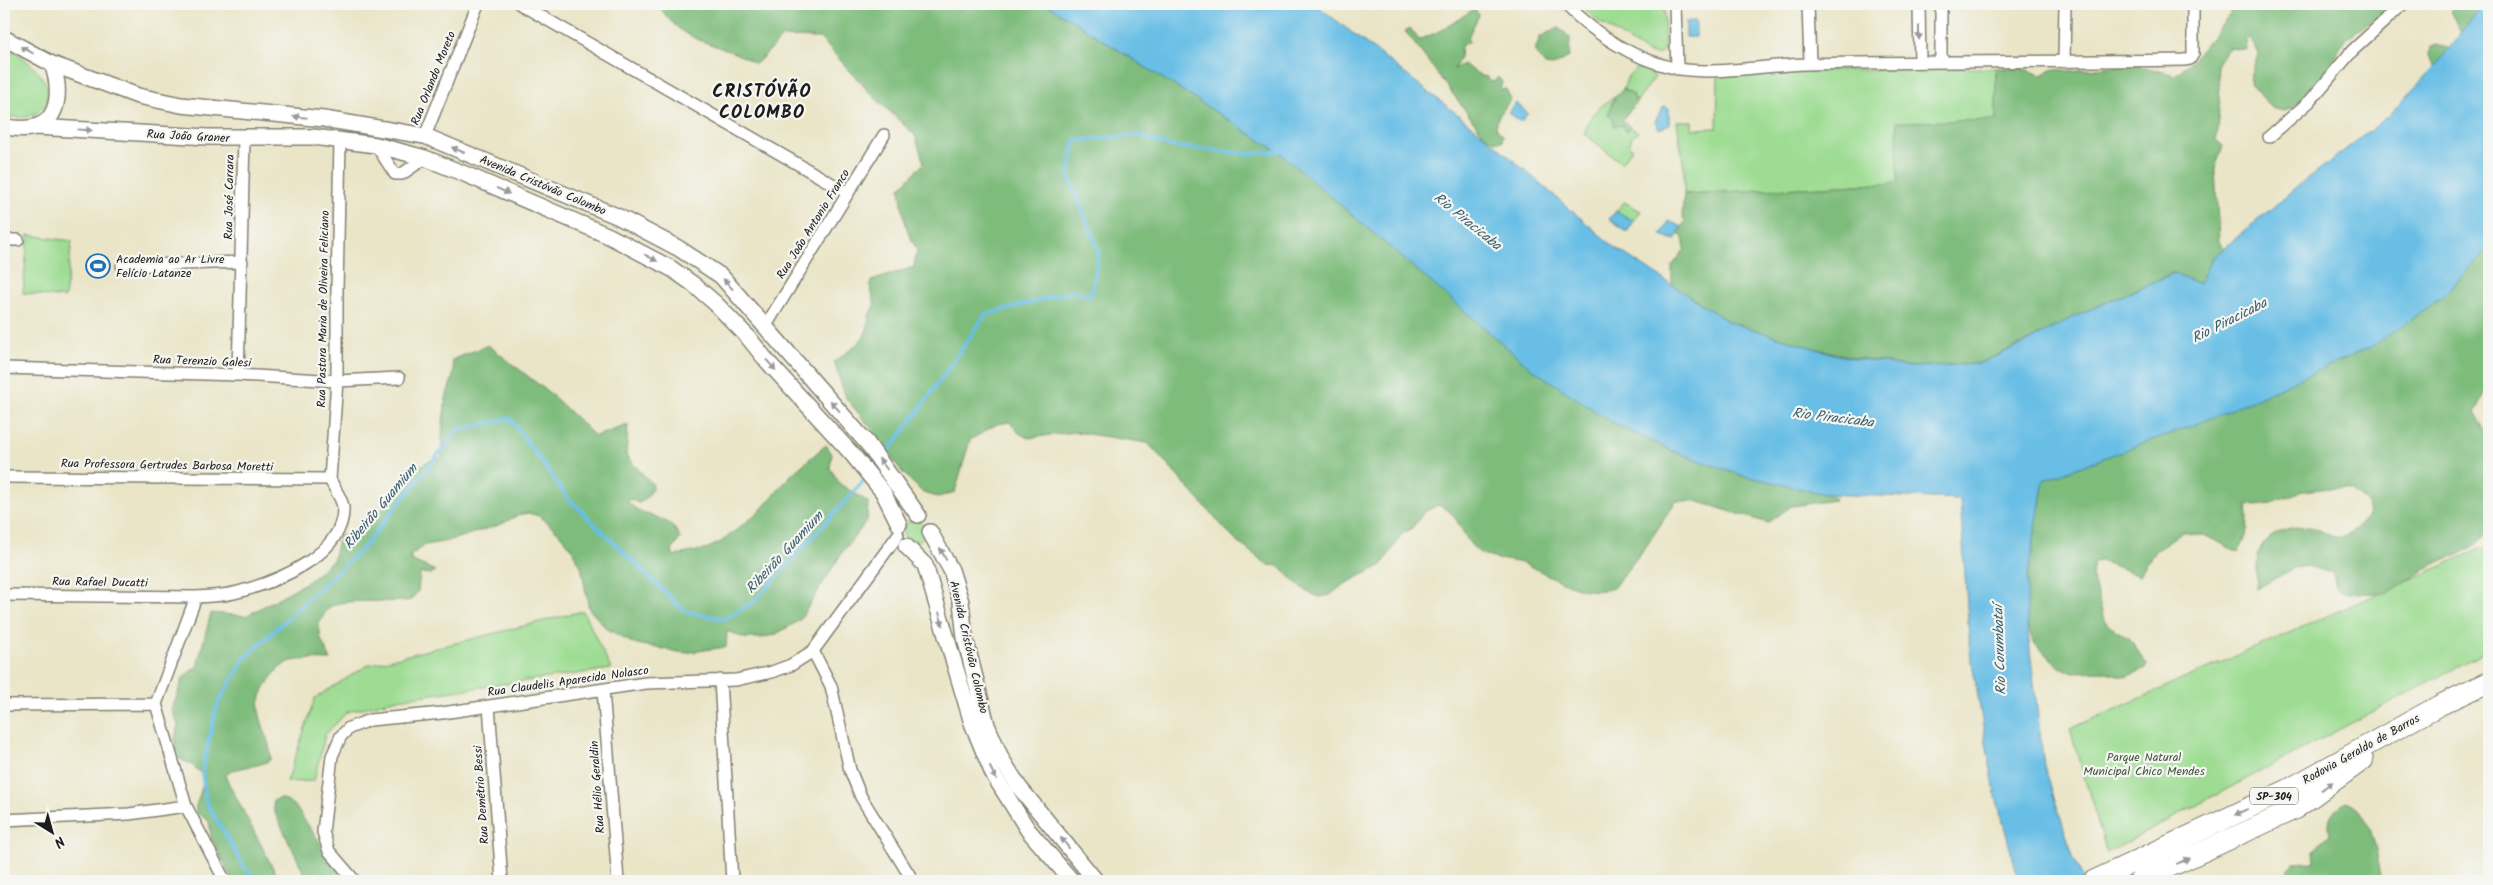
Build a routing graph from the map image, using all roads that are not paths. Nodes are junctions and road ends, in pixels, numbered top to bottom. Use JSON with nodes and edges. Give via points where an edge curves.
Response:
{"nodes":[{"id":1,"x":478,"y":4,"type":"edge"},
{"id":2,"x":520,"y":4,"type":"edge"},
{"id":3,"x":1565,"y":4,"type":"edge"},
{"id":4,"x":1676,"y":4,"type":"edge"},
{"id":5,"x":1808,"y":4,"type":"edge"},
{"id":6,"x":1919,"y":4,"type":"edge"},
{"id":7,"x":1941,"y":4,"type":"edge"},
{"id":8,"x":2065,"y":4,"type":"edge"},
{"id":9,"x":2192,"y":4,"type":"edge"},
{"id":10,"x":2403,"y":4,"type":"edge"},
{"id":11,"x":4,"y":38,"type":"edge"},
{"id":12,"x":1920,"y":62,"type":"junction"},
{"id":13,"x":1941,"y":62,"type":"junction"},
{"id":14,"x":2064,"y":62,"type":"junction"},
{"id":15,"x":52,"y":64,"type":"junction"},
{"id":16,"x":1810,"y":64,"type":"junction"},
{"id":17,"x":1677,"y":69,"type":"junction"},
{"id":18,"x":4,"y":127,"type":"edge"},
{"id":19,"x":36,"y":127,"type":"junction"},
{"id":20,"x":884,"y":135,"type":"dead end"},
{"id":21,"x":425,"y":136,"type":"junction"},
{"id":22,"x":2269,"y":137,"type":"dead end"},
{"id":23,"x":244,"y":139,"type":"junction"},
{"id":24,"x":340,"y":140,"type":"junction"},
{"id":25,"x":376,"y":145,"type":"junction"},
{"id":26,"x":425,"y":158,"type":"junction"},
{"id":27,"x":848,"y":193,"type":"junction"},
{"id":28,"x":4,"y":240,"type":"edge"},
{"id":29,"x":18,"y":240,"type":"dead end"},
{"id":30,"x":242,"y":262,"type":"junction"},
{"id":31,"x":122,"y":266,"type":"dead end"},
{"id":32,"x":766,"y":327,"type":"junction"},
{"id":33,"x":4,"y":368,"type":"edge"},
{"id":34,"x":238,"y":375,"type":"junction"},
{"id":35,"x":399,"y":378,"type":"dead end"},
{"id":36,"x":337,"y":381,"type":"junction"},
{"id":37,"x":4,"y":477,"type":"edge"},
{"id":38,"x":330,"y":479,"type":"junction"},
{"id":39,"x":918,"y":515,"type":"junction"},
{"id":40,"x":930,"y":532,"type":"junction"},
{"id":41,"x":901,"y":535,"type":"junction"},
{"id":42,"x":4,"y":595,"type":"edge"},
{"id":43,"x":196,"y":597,"type":"junction"},
{"id":44,"x":813,"y":651,"type":"junction"},
{"id":45,"x":720,"y":680,"type":"junction"},
{"id":46,"x":2489,"y":682,"type":"edge"},
{"id":47,"x":603,"y":690,"type":"junction"},
{"id":48,"x":156,"y":704,"type":"junction"},
{"id":49,"x":4,"y":705,"type":"edge"},
{"id":50,"x":489,"y":706,"type":"junction"},
{"id":51,"x":2438,"y":706,"type":"junction"},
{"id":52,"x":186,"y":806,"type":"junction"},
{"id":53,"x":4,"y":820,"type":"edge"},
{"id":54,"x":2099,"y":879,"type":"edge"},
{"id":55,"x":1068,"y":880,"type":"edge"},
{"id":56,"x":225,"y":881,"type":"edge"},
{"id":57,"x":355,"y":881,"type":"edge"},
{"id":58,"x":502,"y":881,"type":"edge"},
{"id":59,"x":618,"y":881,"type":"edge"},
{"id":60,"x":732,"y":881,"type":"edge"},
{"id":61,"x":913,"y":881,"type":"edge"},
{"id":62,"x":1096,"y":881,"type":"edge"},
{"id":63,"x":2139,"y":881,"type":"edge"}],
"edges":[{"from":1,"to":21,"type":"street","name":"Rua Orlando Moreto"},
{"from":2,"to":27,"type":"street"},
{"from":3,"to":17,"type":"street","via":[[1588,27],[1650,62]]},
{"from":4,"to":17,"type":"street"},
{"from":5,"to":16,"type":"street"},
{"from":6,"to":12,"type":"street","one_way":true},
{"from":7,"to":13,"type":"street"},
{"from":8,"to":14,"type":"street"},
{"from":9,"to":14,"type":"street","via":[[2193,54],[2190,59]]},
{"from":10,"to":22,"type":"street","via":[[2352,51],[2310,101]]},
{"from":15,"to":11,"type":"main road","name":"Avenida Cristóvão Colombo","one_way":true},
{"from":12,"to":13,"type":"street"},
{"from":12,"to":16,"type":"street"},
{"from":13,"to":14,"type":"street"},
{"from":15,"to":19,"type":"main road","via":[[58,88],[57,101],[48,119]]},
{"from":21,"to":15,"type":"main road","name":"Avenida Cristóvão Colombo","one_way":true,"via":[[324,119],[181,105],[138,96]]},
{"from":16,"to":17,"type":"street"},
{"from":18,"to":19,"type":"main road","name":"Rua João Graner"},
{"from":19,"to":23,"type":"main road","name":"Rua João Graner","one_way":true},
{"from":20,"to":27,"type":"street","name":"Rua João Antonio Franco"},
{"from":32,"to":21,"type":"main road","name":"Avenida Cristóvão Colombo","one_way":true,"via":[[721,276],[678,248],[620,217]]},
{"from":23,"to":24,"type":"main road","name":"Rua João Graner","via":[[313,137]]},
{"from":23,"to":30,"type":"street","name":"Rua José Carrara"},
{"from":24,"to":25,"type":"main road","name":"Avenida Cristóvão Colombo"},
{"from":24,"to":36,"type":"street","name":"Rua Pastora Maria de Oliveira Feliciano"},
{"from":25,"to":26,"type":"main road","name":"Avenida Cristóvão Colombo"},
{"from":25,"to":26,"type":"street","via":[[395,174],[402,174]]},
{"from":26,"to":41,"type":"main road","name":"Avenida Cristóvão Colombo","one_way":true,"via":[[609,236],[672,269],[693,284],[748,336],[852,454],[883,492]]},
{"from":27,"to":32,"type":"street","name":"Rua João Antonio Franco"},
{"from":28,"to":29,"type":"street"},
{"from":30,"to":31,"type":"street"},
{"from":30,"to":34,"type":"street","name":"Rua José Carrara"},
{"from":39,"to":32,"type":"main road","name":"Avenida Cristóvão Colombo","one_way":true,"via":[[867,443]]},
{"from":33,"to":34,"type":"street","name":"Rua Terenzio Galesi"},
{"from":34,"to":36,"type":"street","name":"Rua Terenzio Galesi"},
{"from":35,"to":36,"type":"street","name":"Rua Terenzio Galesi"},
{"from":36,"to":38,"type":"street","name":"Rua Pastora Maria de Oliveira Feliciano"},
{"from":37,"to":38,"type":"street","name":"Rua Professora Gertrudes Barbosa Moretti"},
{"from":38,"to":43,"type":"street","name":"Rua Rafael Ducatti","via":[[343,505],[341,521],[320,555],[294,571],[238,592]]},
{"from":39,"to":40,"type":"main road","via":[[927,521]]},
{"from":39,"to":41,"type":"main road","via":[[907,516]]},
{"from":40,"to":41,"type":"main road","via":[[922,546],[914,548]]},
{"from":62,"to":40,"type":"main road","name":"Avenida Cristóvão Colombo","one_way":true,"via":[[1019,787],[1001,758],[984,715],[965,638],[961,602],[951,570]]},
{"from":41,"to":44,"type":"street","name":"Rua Claudelis Aparecida Nolasco"},
{"from":41,"to":55,"type":"main road","name":"Avenida Cristóvão Colombo","one_way":true,"via":[[925,566],[972,723],[993,774],[1028,830]]},
{"from":42,"to":43,"type":"street","name":"Rua Rafael Ducatti"},
{"from":43,"to":48,"type":"street"},
{"from":44,"to":45,"type":"street","name":"Rua Claudelis Aparecida Nolasco","via":[[772,672]]},
{"from":44,"to":61,"type":"street","via":[[831,686],[850,770],[860,796]]},
{"from":45,"to":47,"type":"street","name":"Rua Claudelis Aparecida Nolasco","via":[[654,682]]},
{"from":45,"to":60,"type":"street"},
{"from":46,"to":51,"type":"highway","name":"Rodovia Geraldo de Barros","number":"SP-304"},
{"from":47,"to":50,"type":"street","name":"Rua Claudelis Aparecida Nolasco"},
{"from":47,"to":59,"type":"street","name":"Rua Hélio Geraldin"},
{"from":48,"to":49,"type":"street"},
{"from":48,"to":52,"type":"street"},
{"from":50,"to":57,"type":"street","name":"Rua Claudelis Aparecida Nolasco","via":[[370,720],[349,728],[341,736],[330,764],[323,832],[329,851]]},
{"from":50,"to":58,"type":"street","name":"Rua Demétrio Bessi"},
{"from":51,"to":54,"type":"highway","name":"Rodovia Geraldo de Barros","number":"SP-304","one_way":true,"via":[[2286,790]]},
{"from":63,"to":51,"type":"highway","name":"Rodovia Geraldo de Barros","number":"SP-304","one_way":true,"via":[[2295,809]]},
{"from":52,"to":53,"type":"street","via":[[129,814]]},
{"from":52,"to":56,"type":"street"}]}
